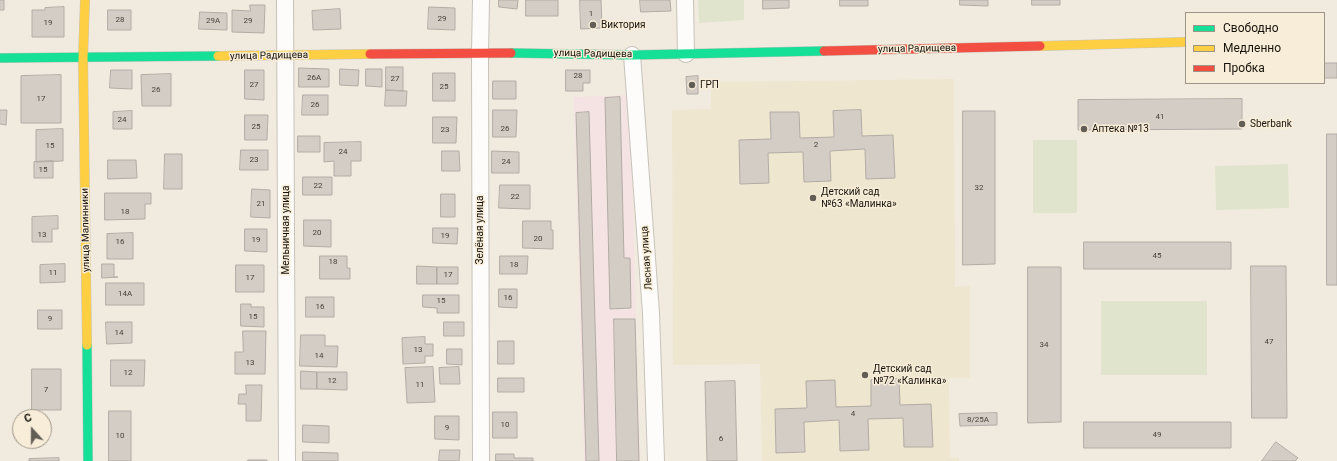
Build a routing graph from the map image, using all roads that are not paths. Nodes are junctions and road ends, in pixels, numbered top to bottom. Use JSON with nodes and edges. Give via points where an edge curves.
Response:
{"nodes":[{"id":1,"x":85,"y":0,"type":"edge"},
{"id":2,"x":285,"y":0,"type":"edge"},
{"id":3,"x":481,"y":0,"type":"edge"},
{"id":4,"x":685,"y":0,"type":"edge"},
{"id":5,"x":1185,"y":42,"type":"edge"},
{"id":6,"x":480,"y":53,"type":"junction"},
{"id":7,"x":686,"y":54,"type":"junction"},
{"id":8,"x":632,"y":55,"type":"junction"},
{"id":9,"x":284,"y":56,"type":"junction"},
{"id":10,"x":0,"y":58,"type":"edge"},
{"id":11,"x":84,"y":58,"type":"junction"},
{"id":12,"x":88,"y":461,"type":"edge"},
{"id":13,"x":287,"y":461,"type":"edge"},
{"id":14,"x":481,"y":461,"type":"edge"},
{"id":15,"x":656,"y":461,"type":"edge"}],
"edges":[{"from":1,"to":11,"type":"street","name":"улица Малинники"},
{"from":2,"to":9,"type":"street","name":"Мельничная улица"},
{"from":3,"to":6,"type":"street","name":"Зелёная улица"},
{"from":4,"to":7,"type":"street"},
{"from":5,"to":7,"type":"street","name":"улица Радищева"},
{"from":6,"to":8,"type":"street","name":"улица Радищева"},
{"from":6,"to":9,"type":"street","name":"улица Радищева"},
{"from":6,"to":14,"type":"street","name":"Зелёная улица"},
{"from":7,"to":8,"type":"street","name":"улица Радищева"},
{"from":8,"to":15,"type":"street","name":"Лесная улица","via":[[650,314]]},
{"from":9,"to":11,"type":"street","name":"улица Радищева"},
{"from":9,"to":13,"type":"street","name":"Мельничная улица"},
{"from":10,"to":11,"type":"street","name":"улица Радищева"},
{"from":11,"to":12,"type":"street","name":"улица Малинники"}]}
